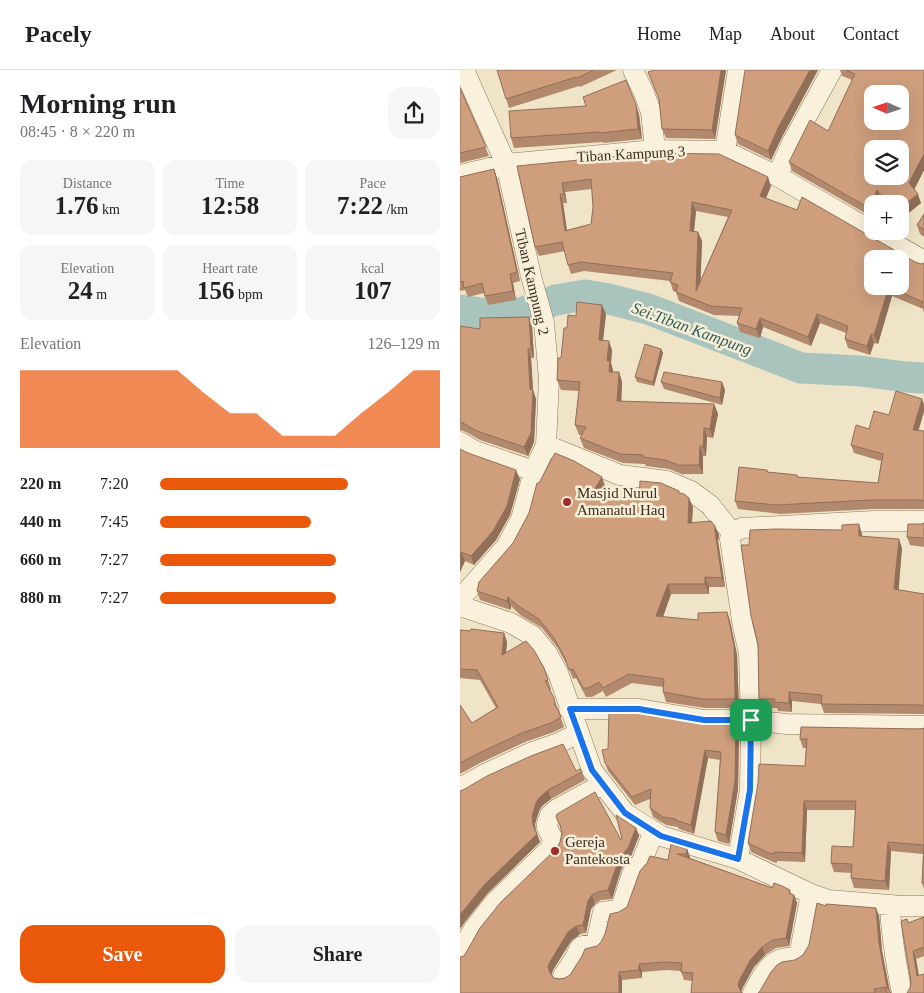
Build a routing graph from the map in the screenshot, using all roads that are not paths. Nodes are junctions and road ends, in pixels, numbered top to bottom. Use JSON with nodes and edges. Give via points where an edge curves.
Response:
{"nodes":[{"id":1,"x":464,"y":70,"type":"edge"},
{"id":2,"x":633,"y":70,"type":"edge"},
{"id":3,"x":738,"y":70,"type":"edge"},
{"id":4,"x":832,"y":70,"type":"edge"},
{"id":5,"x":655,"y":150,"type":"junction"},
{"id":6,"x":725,"y":151,"type":"junction"},
{"id":7,"x":506,"y":164,"type":"junction"},
{"id":8,"x":460,"y":175,"type":"edge"},
{"id":9,"x":777,"y":176,"type":"junction"},
{"id":10,"x":924,"y":261,"type":"edge"},
{"id":11,"x":460,"y":442,"type":"edge"},
{"id":12,"x":546,"y":445,"type":"junction"},
{"id":13,"x":534,"y":471,"type":"junction"},
{"id":14,"x":924,"y":521,"type":"edge"},
{"id":15,"x":732,"y":533,"type":"junction"},
{"id":16,"x":460,"y":600,"type":"edge"},
{"id":17,"x":460,"y":606,"type":"edge"},
{"id":18,"x":570,"y":709,"type":"junction"},
{"id":19,"x":751,"y":720,"type":"junction"},
{"id":20,"x":924,"y":726,"type":"edge"},
{"id":21,"x":578,"y":733,"type":"junction"},
{"id":22,"x":603,"y":784,"type":"junction"},
{"id":23,"x":460,"y":788,"type":"edge"},
{"id":24,"x":654,"y":832,"type":"junction"},
{"id":25,"x":738,"y":859,"type":"junction"},
{"id":26,"x":811,"y":894,"type":"junction"},
{"id":27,"x":890,"y":905,"type":"junction"},
{"id":28,"x":924,"y":906,"type":"edge"},
{"id":29,"x":460,"y":954,"type":"edge"},
{"id":30,"x":563,"y":976,"type":"edge"},
{"id":31,"x":753,"y":993,"type":"edge"},
{"id":32,"x":902,"y":993,"type":"edge"}],
"edges":[{"from":1,"to":7,"type":"street","name":"Tiban Kampung 2"},
{"from":2,"to":5,"type":"street","via":[[650,112]]},
{"from":3,"to":6,"type":"street"},
{"from":4,"to":9,"type":"street"},
{"from":5,"to":6,"type":"street","name":"Tiban Kampung 3"},
{"from":5,"to":7,"type":"street","name":"Tiban Kampung 3"},
{"from":6,"to":9,"type":"street","name":"Tiban Kampung 3"},
{"from":7,"to":8,"type":"street","name":"Tiban Kampung 3"},
{"from":7,"to":12,"type":"street","name":"Tiban Kampung 2","via":[[544,323],[550,379]]},
{"from":9,"to":10,"type":"street","name":"Tiban Kampung 3"},
{"from":11,"to":13,"type":"street","via":[[475,451]]},
{"from":12,"to":13,"type":"street","name":"Tiban Kampung 2"},
{"from":12,"to":15,"type":"street","via":[[620,475],[667,481],[691,491],[710,505]]},
{"from":13,"to":16,"type":"street","name":"Tiban Kampung 2","via":[[521,519],[506,547]]},
{"from":14,"to":15,"type":"street","via":[[742,528]]},
{"from":15,"to":19,"type":"street","via":[[730,539],[749,653]]},
{"from":17,"to":18,"type":"street","via":[[511,623],[533,636],[558,673]]},
{"from":18,"to":19,"type":"street","via":[[639,709],[704,720]]},
{"from":18,"to":21,"type":"street"},
{"from":19,"to":20,"type":"street","via":[[786,724]]},
{"from":19,"to":25,"type":"street","via":[[750,790]]},
{"from":21,"to":22,"type":"street","via":[[592,770]]},
{"from":21,"to":23,"type":"street"},
{"from":22,"to":24,"type":"street","via":[[625,813]]},
{"from":22,"to":29,"type":"street","via":[[550,815],[547,828],[553,839],[551,848],[495,902],[473,930]]},
{"from":24,"to":25,"type":"street"},
{"from":24,"to":30,"type":"street","via":[[632,874],[621,908],[603,912],[594,944],[579,949]]},
{"from":25,"to":26,"type":"street"},
{"from":26,"to":27,"type":"street","via":[[828,900]]},
{"from":26,"to":31,"type":"street","via":[[796,957],[775,962],[761,977]]},
{"from":27,"to":28,"type":"street"},
{"from":27,"to":32,"type":"street","via":[[895,961]]}]}
